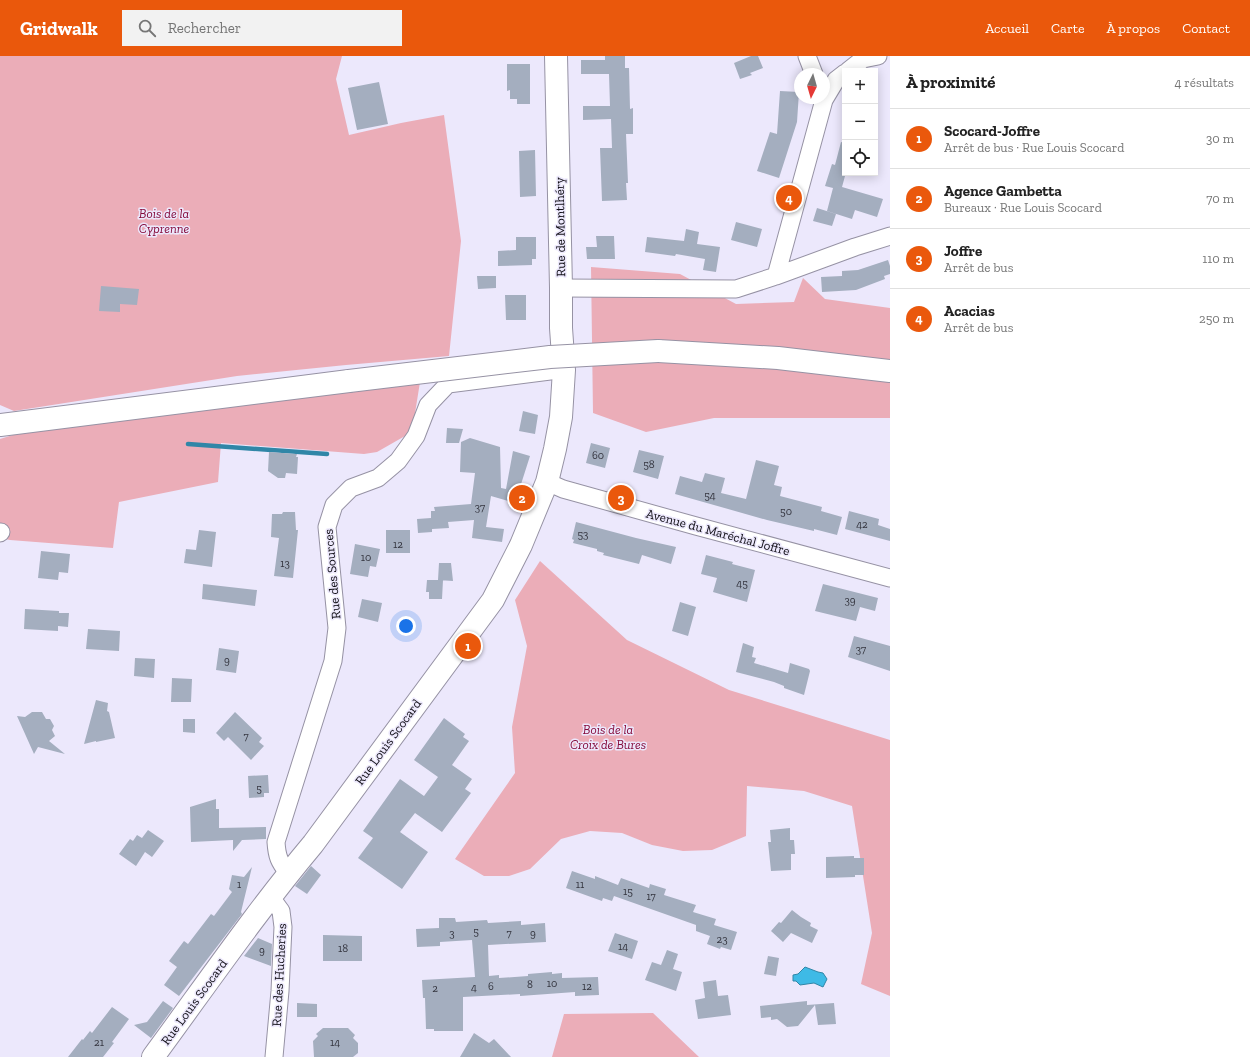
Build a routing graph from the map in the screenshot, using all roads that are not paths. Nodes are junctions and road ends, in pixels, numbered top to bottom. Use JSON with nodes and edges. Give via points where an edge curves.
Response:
{"nodes":[{"id":1,"x":556,"y":56,"type":"edge"},
{"id":2,"x":807,"y":56,"type":"edge"},
{"id":3,"x":878,"y":56,"type":"edge"},
{"id":4,"x":812,"y":68,"type":"edge"},
{"id":5,"x":852,"y":68,"type":"edge"},
{"id":6,"x":842,"y":75,"type":"edge"},
{"id":7,"x":830,"y":90,"type":"edge"},
{"id":8,"x":823,"y":104,"type":"edge"},
{"id":9,"x":890,"y":236,"type":"edge"},
{"id":10,"x":776,"y":276,"type":"junction"},
{"id":11,"x":561,"y":288,"type":"junction"},
{"id":12,"x":564,"y":370,"type":"junction"},
{"id":13,"x":890,"y":371,"type":"edge"},
{"id":14,"x":562,"y":398,"type":"joint"},
{"id":15,"x":0,"y":425,"type":"edge"},
{"id":16,"x":547,"y":482,"type":"junction"},
{"id":17,"x":890,"y":578,"type":"edge"},
{"id":18,"x":288,"y":873,"type":"junction"},
{"id":19,"x":270,"y":896,"type":"junction"},
{"id":20,"x":153,"y":1057,"type":"edge"},
{"id":21,"x":274,"y":1057,"type":"edge"}],
"edges":[{"from":1,"to":11,"type":"main road","name":"Rue de Montlhéry"},
{"from":2,"to":4,"type":"street"},
{"from":3,"to":5,"type":"street","via":[[862,60]]},
{"from":6,"to":7,"type":"street"},
{"from":8,"to":10,"type":"street"},
{"from":9,"to":10,"type":"street"},
{"from":10,"to":11,"type":"street","via":[[736,289]]},
{"from":11,"to":12,"type":"main road","name":"Rue de Montlhéry"},
{"from":12,"to":14,"type":"main road","name":"Rue de Montlhéry"},
{"from":12,"to":18,"type":"street","name":"Rue des Sources","via":[[448,384],[428,405],[414,440],[398,462],[378,478],[351,488],[334,505],[327,527],[337,628],[333,661],[276,842],[277,856]]},
{"from":13,"to":15,"type":"main road","bridge":true,"via":[[778,358],[658,351],[550,357]]},
{"from":14,"to":16,"type":"main road","name":"Rue Louis Scocard","via":[[561,417]]},
{"from":16,"to":17,"type":"street","name":"Avenue du Maréchal Joffre","via":[[563,489]]},
{"from":16,"to":18,"type":"main road","name":"Rue Louis Scocard","via":[[521,545],[493,600],[313,844]]},
{"from":18,"to":19,"type":"main road","name":"Rue Louis Scocard"},
{"from":19,"to":20,"type":"main road","name":"Rue Louis Scocard"},
{"from":19,"to":21,"type":"street","name":"Rue des Hucheries","via":[[281,911],[283,927]]}]}
